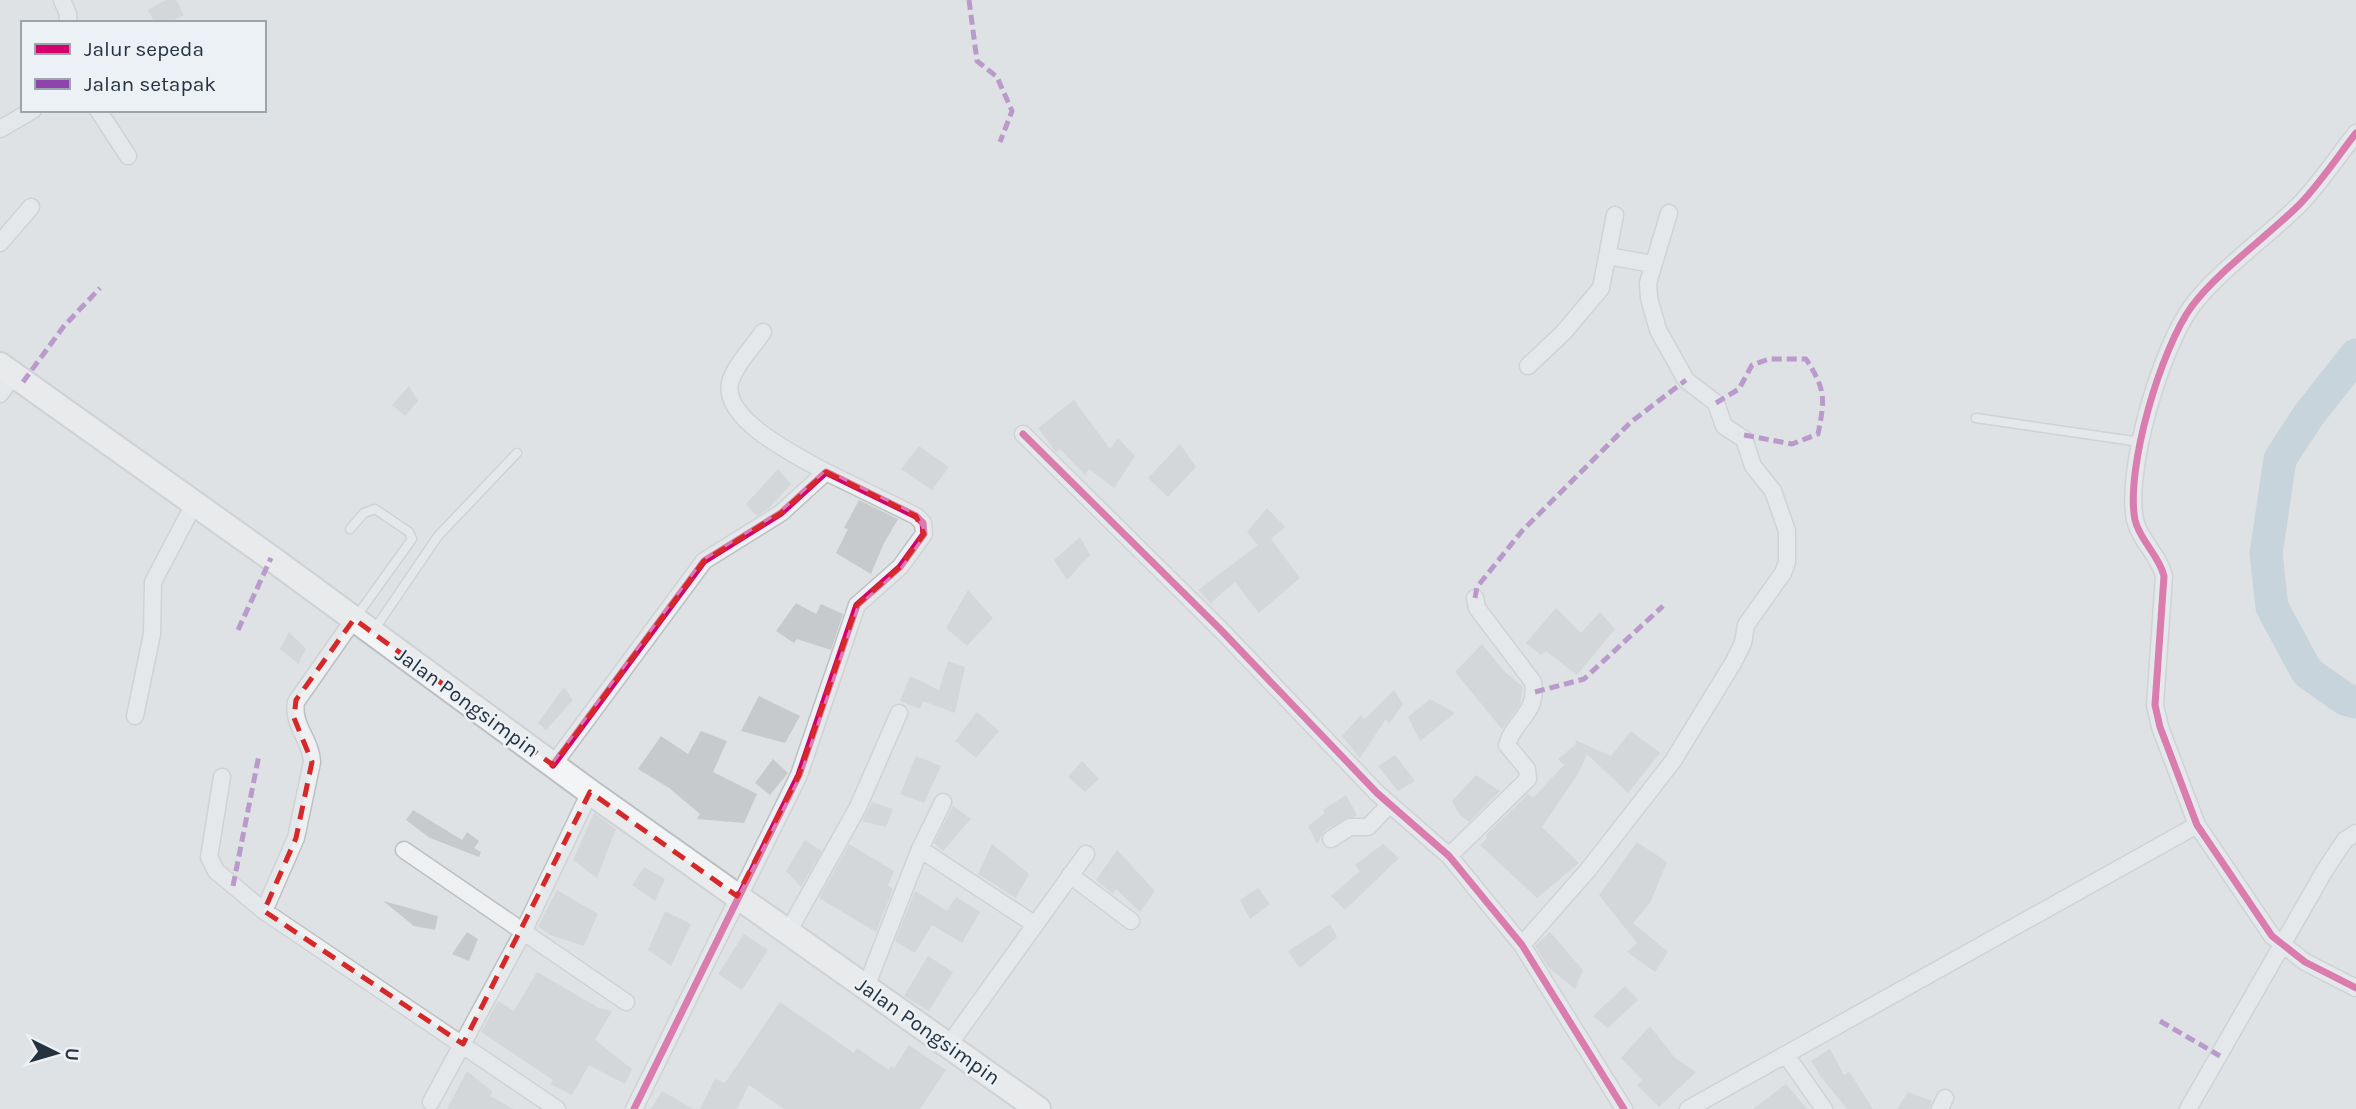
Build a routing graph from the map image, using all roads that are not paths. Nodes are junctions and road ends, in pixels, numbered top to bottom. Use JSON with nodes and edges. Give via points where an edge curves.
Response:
{"nodes":[{"id":1,"x":62,"y":0,"type":"edge"},
{"id":2,"x":68,"y":21,"type":"edge"},
{"id":3,"x":30,"y":112,"type":"edge"},
{"id":4,"x":99,"y":112,"type":"edge"},
{"id":5,"x":0,"y":130,"type":"edge"},
{"id":6,"x":2356,"y":133,"type":"edge"},
{"id":7,"x":128,"y":156,"type":"dead end"},
{"id":8,"x":31,"y":207,"type":"dead end"},
{"id":9,"x":1669,"y":213,"type":"dead end"},
{"id":10,"x":1615,"y":215,"type":"dead end"},
{"id":11,"x":0,"y":243,"type":"edge"},
{"id":12,"x":1608,"y":256,"type":"junction"},
{"id":13,"x":1653,"y":264,"type":"junction"},
{"id":14,"x":763,"y":332,"type":"dead end"},
{"id":15,"x":1528,"y":366,"type":"dead end"},
{"id":16,"x":5,"y":378,"type":"edge"},
{"id":17,"x":1976,"y":418,"type":"dead end"},
{"id":18,"x":1023,"y":433,"type":"dead end"},
{"id":19,"x":2140,"y":442,"type":"junction"},
{"id":20,"x":517,"y":453,"type":"dead end"},
{"id":21,"x":826,"y":472,"type":"junction"},
{"id":22,"x":193,"y":506,"type":"junction"},
{"id":23,"x":350,"y":529,"type":"dead end"},
{"id":24,"x":1475,"y":598,"type":"dead end"},
{"id":25,"x":363,"y":626,"type":"junction"},
{"id":26,"x":899,"y":713,"type":"dead end"},
{"id":27,"x":135,"y":716,"type":"dead end"},
{"id":28,"x":553,"y":765,"type":"junction"},
{"id":29,"x":222,"y":777,"type":"dead end"},
{"id":30,"x":590,"y":792,"type":"junction"},
{"id":31,"x":943,"y":802,"type":"dead end"},
{"id":32,"x":1390,"y":804,"type":"junction"},
{"id":33,"x":2197,"y":825,"type":"junction"},
{"id":34,"x":2356,"y":833,"type":"edge"},
{"id":35,"x":1331,"y":839,"type":"dead end"},
{"id":36,"x":920,"y":849,"type":"junction"},
{"id":37,"x":404,"y":850,"type":"dead end"},
{"id":38,"x":1086,"y":854,"type":"dead end"},
{"id":39,"x":1448,"y":856,"type":"junction"},
{"id":40,"x":1070,"y":875,"type":"junction"},
{"id":41,"x":737,"y":896,"type":"junction"},
{"id":42,"x":264,"y":911,"type":"junction"},
{"id":43,"x":1131,"y":922,"type":"dead end"},
{"id":44,"x":1034,"y":924,"type":"junction"},
{"id":45,"x":523,"y":932,"type":"junction"},
{"id":46,"x":789,"y":932,"type":"junction"},
{"id":47,"x":1522,"y":945,"type":"junction"},
{"id":48,"x":2281,"y":946,"type":"junction"},
{"id":49,"x":866,"y":987,"type":"junction"},
{"id":50,"x":2356,"y":988,"type":"edge"},
{"id":51,"x":626,"y":1002,"type":"dead end"},
{"id":52,"x":463,"y":1044,"type":"junction"},
{"id":53,"x":948,"y":1046,"type":"junction"},
{"id":54,"x":1786,"y":1055,"type":"junction"},
{"id":55,"x":431,"y":1102,"type":"dead end"},
{"id":56,"x":557,"y":1109,"type":"edge"},
{"id":57,"x":635,"y":1109,"type":"edge"},
{"id":58,"x":1038,"y":1109,"type":"edge"},
{"id":59,"x":1625,"y":1109,"type":"edge"},
{"id":60,"x":1688,"y":1109,"type":"edge"},
{"id":61,"x":1824,"y":1109,"type":"edge"},
{"id":62,"x":2189,"y":1109,"type":"edge"}],
"edges":[{"from":1,"to":2,"type":"street"},
{"from":3,"to":5,"type":"street"},
{"from":4,"to":7,"type":"street"},
{"from":6,"to":19,"type":"street","via":[[2302,202],[2192,306],[2171,345]]},
{"from":8,"to":11,"type":"street"},
{"from":9,"to":13,"type":"street"},
{"from":10,"to":12,"type":"street"},
{"from":12,"to":13,"type":"street"},
{"from":12,"to":15,"type":"street","via":[[1601,288]]},
{"from":13,"to":47,"type":"street","via":[[1648,298],[1658,330],[1686,380],[1716,403],[1724,426],[1744,439],[1752,463],[1773,491],[1787,531],[1787,562],[1746,625],[1733,663],[1673,761]]},
{"from":14,"to":21,"type":"street","via":[[732,379],[732,405],[779,445]]},
{"from":16,"to":22,"type":"main road","name":"Jalan Pongsimpin"},
{"from":17,"to":19,"type":"lane"},
{"from":18,"to":32,"type":"street"},
{"from":19,"to":33,"type":"street","via":[[2134,485],[2136,521],[2164,576],[2155,705]]},
{"from":20,"to":25,"type":"lane","via":[[438,536]]},
{"from":21,"to":28,"type":"street","via":[[781,513],[704,561]]},
{"from":21,"to":41,"type":"street","via":[[916,516],[923,523],[924,534],[900,567],[857,605],[799,775]]},
{"from":22,"to":25,"type":"main road","name":"Jalan Pongsimpin"},
{"from":22,"to":27,"type":"street","via":[[153,582],[152,635]]},
{"from":23,"to":25,"type":"lane","via":[[364,513],[375,509],[409,532],[412,539]]},
{"from":24,"to":39,"type":"street","via":[[1533,682],[1530,710],[1507,745],[1527,769],[1528,777]]},
{"from":25,"to":28,"type":"main road","name":"Jalan Pongsimpin"},
{"from":25,"to":42,"type":"street","via":[[296,702],[294,718],[312,762],[296,838]]},
{"from":26,"to":46,"type":"street","via":[[858,807]]},
{"from":28,"to":30,"type":"main road","name":"Jalan Pongsimpin"},
{"from":29,"to":42,"type":"street","via":[[209,862]]},
{"from":30,"to":41,"type":"main road","name":"Jalan Pongsimpin"},
{"from":30,"to":45,"type":"street"},
{"from":31,"to":36,"type":"street"},
{"from":32,"to":35,"type":"street","via":[[1368,827],[1350,827]]},
{"from":32,"to":39,"type":"street"},
{"from":33,"to":48,"type":"street"},
{"from":33,"to":54,"type":"street"},
{"from":34,"to":48,"type":"street","via":[[2345,839]]},
{"from":36,"to":44,"type":"street"},
{"from":36,"to":49,"type":"street"},
{"from":37,"to":45,"type":"street"},
{"from":38,"to":40,"type":"street"},
{"from":39,"to":47,"type":"street"},
{"from":40,"to":43,"type":"street"},
{"from":40,"to":44,"type":"street"},
{"from":41,"to":46,"type":"main road","name":"Jalan Pongsimpin"},
{"from":41,"to":57,"type":"street"},
{"from":42,"to":52,"type":"street"},
{"from":44,"to":53,"type":"street"},
{"from":45,"to":51,"type":"street"},
{"from":45,"to":52,"type":"street"},
{"from":46,"to":49,"type":"main road","name":"Jalan Pongsimpin"},
{"from":47,"to":59,"type":"street"},
{"from":48,"to":50,"type":"street"},
{"from":48,"to":62,"type":"street"},
{"from":49,"to":53,"type":"main road","name":"Jalan Pongsimpin"},
{"from":52,"to":55,"type":"street"},
{"from":52,"to":56,"type":"street"},
{"from":53,"to":58,"type":"main road","name":"Jalan Pongsimpin"},
{"from":54,"to":60,"type":"street"},
{"from":54,"to":61,"type":"street"}]}
